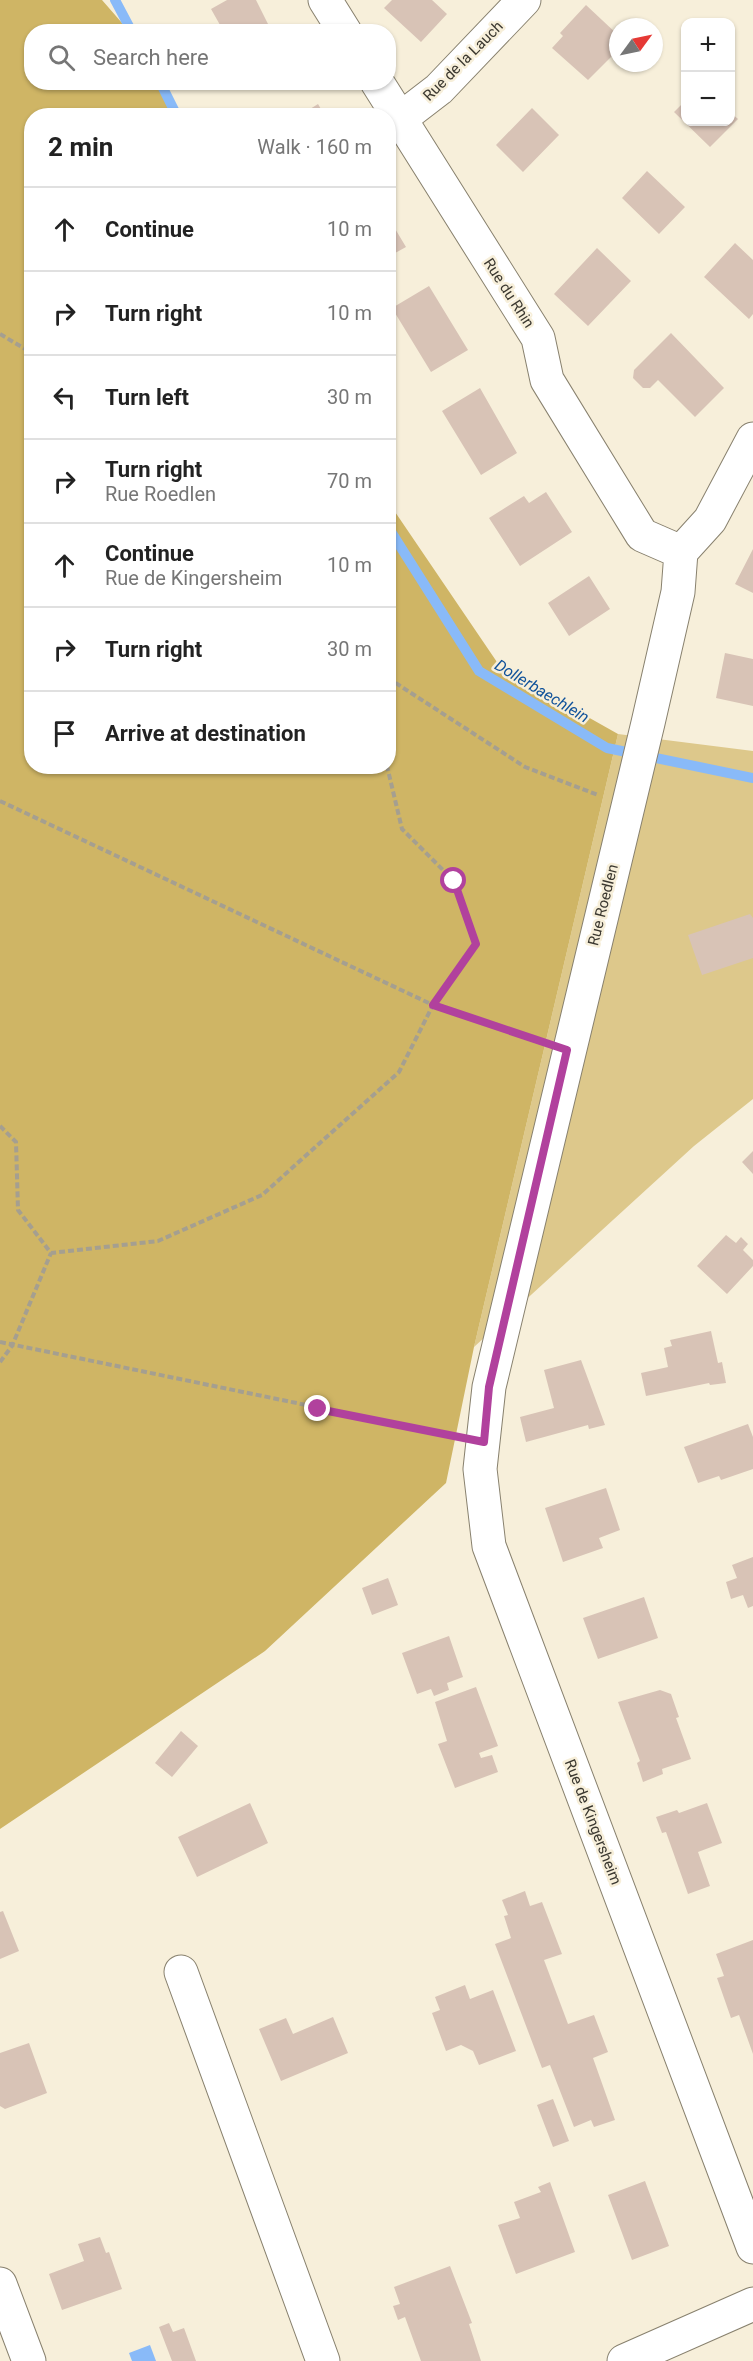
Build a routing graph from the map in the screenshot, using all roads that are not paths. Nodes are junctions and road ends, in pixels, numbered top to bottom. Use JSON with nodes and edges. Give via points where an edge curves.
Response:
{"nodes":[{"id":1,"x":325,"y":0,"type":"edge"},
{"id":2,"x":524,"y":0,"type":"edge"},
{"id":3,"x":340,"y":24,"type":"edge"},
{"id":4,"x":382,"y":90,"type":"edge"},
{"id":5,"x":393,"y":108,"type":"edge"},
{"id":6,"x":396,"y":113,"type":"edge"},
{"id":7,"x":400,"y":119,"type":"junction"},
{"id":8,"x":753,"y":439,"type":"edge"},
{"id":9,"x":681,"y":552,"type":"junction"},
{"id":10,"x":489,"y":1387,"type":"joint"},
{"id":11,"x":181,"y":1972,"type":"dead end"},
{"id":12,"x":753,"y":2247,"type":"edge"},
{"id":13,"x":0,"y":2284,"type":"edge"},
{"id":14,"x":753,"y":2304,"type":"edge"},
{"id":15,"x":29,"y":2361,"type":"edge"},
{"id":16,"x":323,"y":2361,"type":"edge"},
{"id":17,"x":624,"y":2361,"type":"edge"}],
"edges":[{"from":1,"to":3,"type":"street"},
{"from":2,"to":7,"type":"street","name":"Rue de la Lauch","via":[[440,89]]},
{"from":4,"to":5,"type":"street","name":"Rue du Rhin"},
{"from":6,"to":7,"type":"street","name":"Rue du Rhin"},
{"from":7,"to":9,"type":"street","name":"Rue du Rhin","via":[[538,338],[547,380],[642,535]]},
{"from":8,"to":9,"type":"street","via":[[710,520]]},
{"from":9,"to":10,"type":"street","name":"Rue Roedlen","via":[[678,592],[648,723]]},
{"from":10,"to":12,"type":"street","name":"Rue de Kingersheim","via":[[480,1469],[489,1546]]},
{"from":11,"to":16,"type":"street"},
{"from":13,"to":15,"type":"street"},
{"from":14,"to":17,"type":"street"}]}
